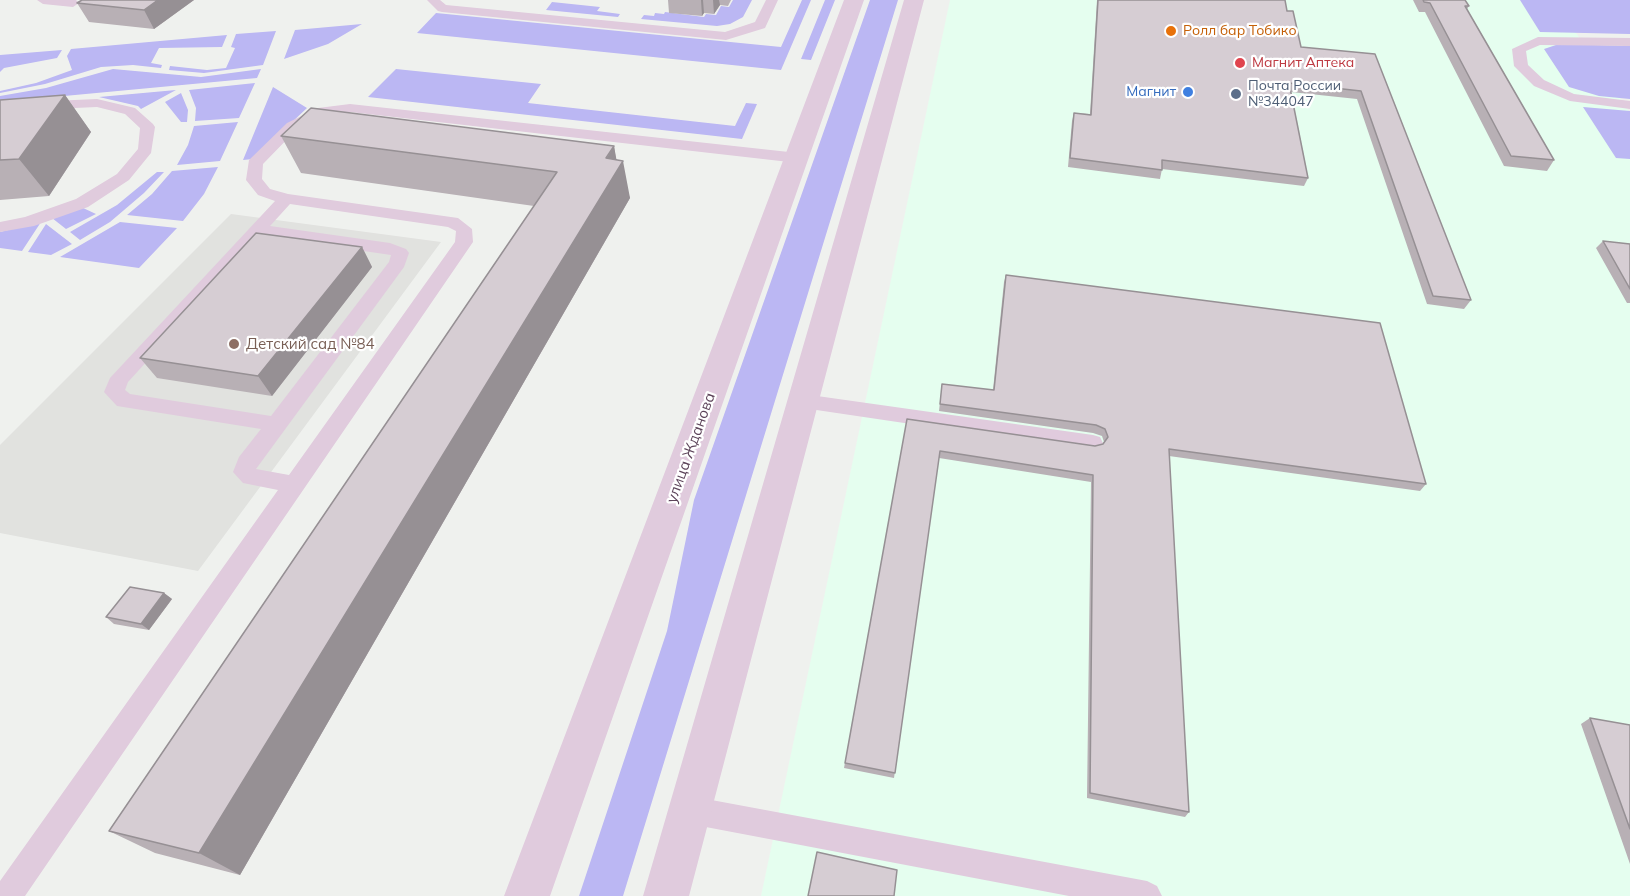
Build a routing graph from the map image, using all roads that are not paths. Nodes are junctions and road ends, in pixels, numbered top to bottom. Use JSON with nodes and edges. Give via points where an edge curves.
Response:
{"nodes":[{"id":1,"x":43,"y":0,"type":"edge"},
{"id":2,"x":433,"y":0,"type":"edge"},
{"id":3,"x":772,"y":0,"type":"edge"},
{"id":4,"x":854,"y":0,"type":"edge"},
{"id":5,"x":914,"y":0,"type":"edge"},
{"id":6,"x":73,"y":3,"type":"dead end"},
{"id":7,"x":1630,"y":42,"type":"edge"},
{"id":8,"x":1630,"y":105,"type":"edge"},
{"id":9,"x":0,"y":118,"type":"edge"},
{"id":10,"x":798,"y":158,"type":"junction"},
{"id":11,"x":286,"y":199,"type":"junction"},
{"id":12,"x":0,"y":227,"type":"edge"},
{"id":13,"x":257,"y":230,"type":"junction"},
{"id":14,"x":803,"y":401,"type":"junction"},
{"id":15,"x":276,"y":424,"type":"junction"},
{"id":16,"x":1093,"y":443,"type":"edge"},
{"id":17,"x":294,"y":484,"type":"junction"},
{"id":18,"x":690,"y":810,"type":"junction"},
{"id":19,"x":7,"y":896,"type":"edge"},
{"id":20,"x":527,"y":896,"type":"edge"},
{"id":21,"x":666,"y":896,"type":"edge"},
{"id":22,"x":1148,"y":896,"type":"edge"}],
"edges":[{"from":1,"to":6,"type":"lane"},
{"from":2,"to":3,"type":"lane","via":[[442,8],[726,36],[760,24]]},
{"from":4,"to":10,"type":"street","name":"улица Жданова"},
{"from":5,"to":14,"type":"street"},
{"from":7,"to":8,"type":"lane","via":[[1538,41],[1519,50],[1521,66],[1539,82],[1588,101]]},
{"from":9,"to":12,"type":"lane","via":[[52,105],[97,104],[130,111],[148,127],[146,150],[123,177],[82,203],[28,222]]},
{"from":10,"to":11,"type":"lane","via":[[350,108],[323,111],[292,126],[255,163],[254,180],[264,192]]},
{"from":10,"to":20,"type":"street","name":"улица Жданова"},
{"from":11,"to":13,"type":"lane"},
{"from":11,"to":17,"type":"lane","via":[[452,222],[464,229],[464,242]]},
{"from":13,"to":15,"type":"lane","via":[[390,248],[400,253],[398,263]]},
{"from":13,"to":15,"type":"lane","via":[[120,378],[114,392],[124,400]]},
{"from":14,"to":16,"type":"lane"},
{"from":14,"to":18,"type":"street"},
{"from":15,"to":17,"type":"lane","via":[[244,472],[251,477]]},
{"from":17,"to":19,"type":"lane"},
{"from":18,"to":21,"type":"street"},
{"from":18,"to":22,"type":"lane"}]}
